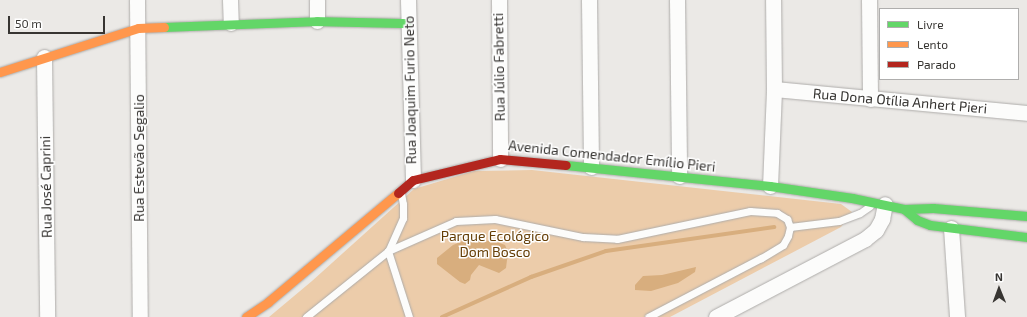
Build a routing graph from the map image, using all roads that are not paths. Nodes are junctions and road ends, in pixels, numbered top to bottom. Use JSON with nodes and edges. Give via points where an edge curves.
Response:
{"nodes":[{"id":1,"x":137,"y":0,"type":"edge"},
{"id":2,"x":230,"y":0,"type":"edge"},
{"id":3,"x":317,"y":0,"type":"edge"},
{"id":4,"x":408,"y":0,"type":"edge"},
{"id":5,"x":499,"y":0,"type":"edge"},
{"id":6,"x":589,"y":0,"type":"edge"},
{"id":7,"x":676,"y":0,"type":"edge"},
{"id":8,"x":773,"y":0,"type":"edge"},
{"id":9,"x":869,"y":0,"type":"edge"},
{"id":10,"x":317,"y":21,"type":"junction"},
{"id":11,"x":230,"y":23,"type":"junction"},
{"id":12,"x":408,"y":24,"type":"junction"},
{"id":13,"x":138,"y":28,"type":"junction"},
{"id":14,"x":44,"y":57,"type":"junction"},
{"id":15,"x":0,"y":72,"type":"edge"},
{"id":16,"x":774,"y":90,"type":"junction"},
{"id":17,"x":870,"y":99,"type":"junction"},
{"id":18,"x":1027,"y":113,"type":"edge"},
{"id":19,"x":500,"y":158,"type":"junction"},
{"id":20,"x":591,"y":167,"type":"junction"},
{"id":21,"x":679,"y":176,"type":"junction"},
{"id":22,"x":413,"y":180,"type":"junction"},
{"id":23,"x":770,"y":186,"type":"junction"},
{"id":24,"x":401,"y":190,"type":"junction"},
{"id":25,"x":880,"y":203,"type":"junction"},
{"id":26,"x":904,"y":210,"type":"junction"},
{"id":27,"x":1027,"y":216,"type":"edge"},
{"id":28,"x":790,"y":226,"type":"junction"},
{"id":29,"x":950,"y":228,"type":"junction"},
{"id":30,"x":1027,"y":237,"type":"edge"},
{"id":31,"x":388,"y":251,"type":"junction"},
{"id":32,"x":47,"y":317,"type":"edge"},
{"id":33,"x":140,"y":317,"type":"edge"},
{"id":34,"x":246,"y":317,"type":"edge"},
{"id":35,"x":306,"y":317,"type":"edge"},
{"id":36,"x":409,"y":317,"type":"edge"},
{"id":37,"x":648,"y":317,"type":"edge"},
{"id":38,"x":716,"y":317,"type":"edge"},
{"id":39,"x":957,"y":317,"type":"edge"}],
"edges":[{"from":1,"to":13,"type":"street","name":"Rua Estevão Segalio"},
{"from":2,"to":11,"type":"street"},
{"from":3,"to":10,"type":"street"},
{"from":4,"to":12,"type":"street","name":"Rua Joaquim Furio Neto"},
{"from":5,"to":19,"type":"street","name":"Rua Júlio Fabretti"},
{"from":6,"to":20,"type":"street"},
{"from":7,"to":21,"type":"street"},
{"from":8,"to":16,"type":"street"},
{"from":9,"to":17,"type":"street"},
{"from":10,"to":11,"type":"street"},
{"from":10,"to":12,"type":"street"},
{"from":11,"to":13,"type":"street"},
{"from":12,"to":22,"type":"street","name":"Rua Joaquim Furio Neto"},
{"from":13,"to":14,"type":"street"},
{"from":13,"to":33,"type":"street","name":"Rua Estevão Segalio"},
{"from":14,"to":15,"type":"street"},
{"from":14,"to":32,"type":"street","name":"Rua José Caprini"},
{"from":16,"to":17,"type":"street","name":"Rua Dona Otília Anhert Pieri"},
{"from":16,"to":23,"type":"street"},
{"from":17,"to":18,"type":"street","name":"Rua Dona Otília Anhert Pieri"},
{"from":19,"to":20,"type":"street","name":"Avenida Comendador Emílio Pieri"},
{"from":19,"to":22,"type":"street","name":"Avenida Comendador Emílio Pieri"},
{"from":20,"to":21,"type":"street","name":"Avenida Comendador Emílio Pieri"},
{"from":21,"to":23,"type":"street","name":"Avenida Comendador Emílio Pieri"},
{"from":22,"to":24,"type":"street","name":"Avenida Comendador Emílio Pieri"},
{"from":23,"to":25,"type":"street","name":"Avenida Comendador Emílio Pieri"},
{"from":24,"to":31,"type":"lane","via":[[403,218]]},
{"from":24,"to":34,"type":"street","name":"Avenida Comendador Emílio Pieri","via":[[268,302]]},
{"from":25,"to":26,"type":"street","name":"Avenida Comendador Emílio Pieri"},
{"from":25,"to":28,"type":"lane","via":[[839,221]]},
{"from":25,"to":38,"type":"street","via":[[882,219],[876,230],[865,239]]},
{"from":26,"to":27,"type":"street","via":[[933,208]]},
{"from":26,"to":29,"type":"street","via":[[916,220]]},
{"from":28,"to":31,"type":"lane","via":[[787,219],[777,213],[750,211],[617,239],[583,237],[495,219],[456,221]]},
{"from":28,"to":37,"type":"lane","via":[[783,245]]},
{"from":29,"to":30,"type":"street"},
{"from":29,"to":39,"type":"street"},
{"from":31,"to":35,"type":"lane"},
{"from":31,"to":36,"type":"lane"}]}
